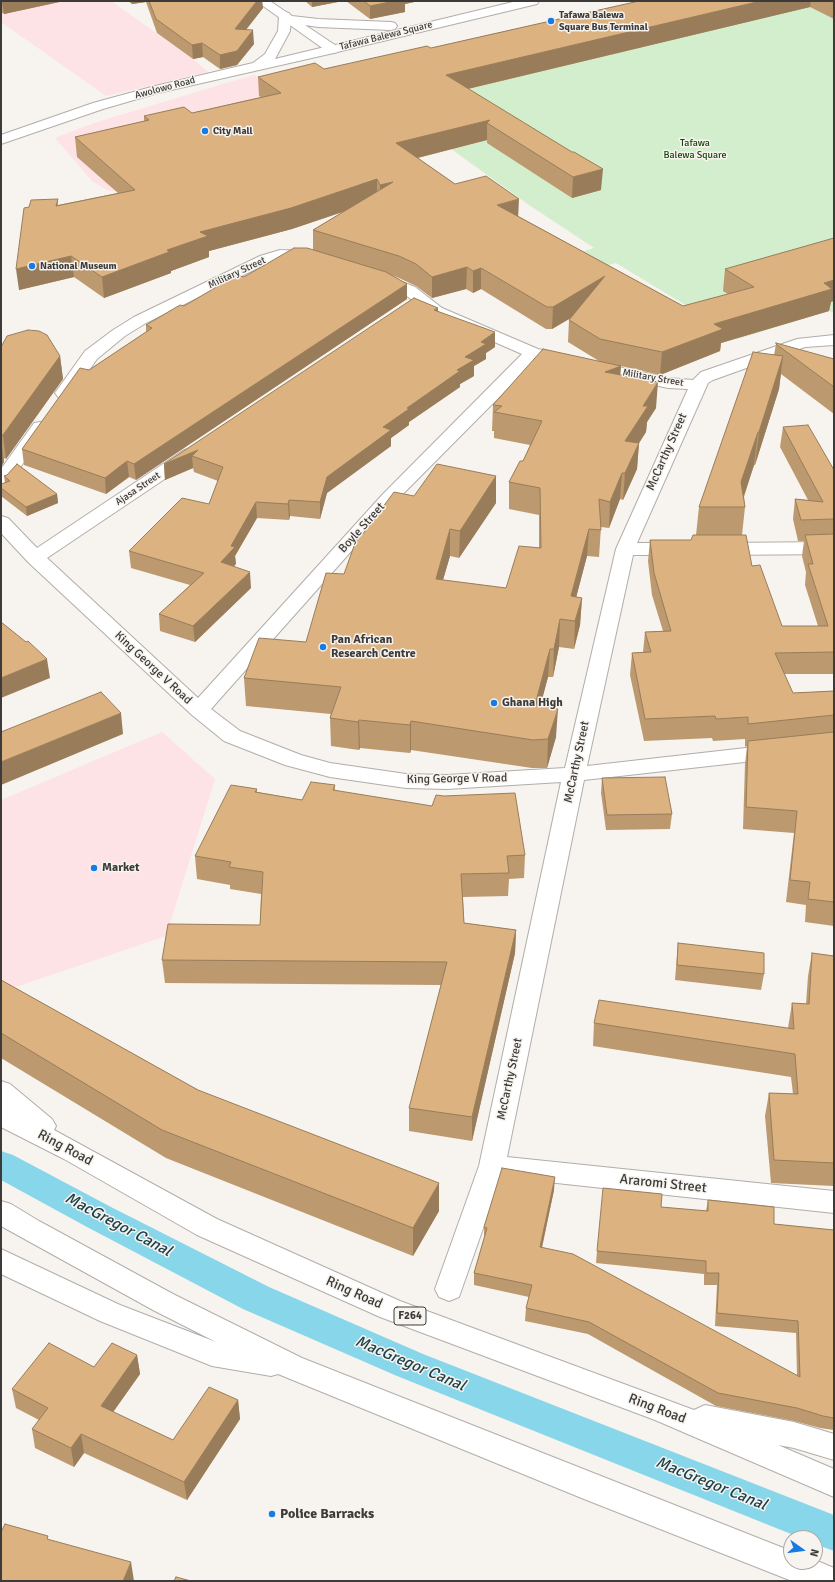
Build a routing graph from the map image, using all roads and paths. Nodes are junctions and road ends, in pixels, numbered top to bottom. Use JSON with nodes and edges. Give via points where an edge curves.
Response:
{"nodes":[{"id":1,"x":262,"y":1,"type":"edge"},
{"id":2,"x":533,"y":1,"type":"edge"},
{"id":3,"x":285,"y":16,"type":"junction"},
{"id":4,"x":426,"y":26,"type":"junction"},
{"id":5,"x":333,"y":49,"type":"junction"},
{"id":6,"x":258,"y":66,"type":"junction"},
{"id":7,"x":1,"y":140,"type":"edge"},
{"id":8,"x":323,"y":260,"type":"edge"},
{"id":9,"x":365,"y":273,"type":"edge"},
{"id":10,"x":834,"y":340,"type":"edge"},
{"id":11,"x":533,"y":353,"type":"junction"},
{"id":12,"x":698,"y":385,"type":"junction"},
{"id":13,"x":206,"y":443,"type":"edge"},
{"id":14,"x":1,"y":479,"type":"edge"},
{"id":15,"x":1,"y":522,"type":"edge"},
{"id":16,"x":834,"y":548,"type":"edge"},
{"id":17,"x":625,"y":549,"type":"junction"},
{"id":18,"x":35,"y":558,"type":"junction"},
{"id":19,"x":199,"y":710,"type":"junction"},
{"id":20,"x":834,"y":745,"type":"edge"},
{"id":21,"x":574,"y":774,"type":"junction"},
{"id":22,"x":1,"y":1091,"type":"edge"},
{"id":23,"x":1,"y":1115,"type":"edge"},
{"id":24,"x":73,"y":1152,"type":"junction"},
{"id":25,"x":492,"y":1166,"type":"junction"},
{"id":26,"x":834,"y":1202,"type":"edge"},
{"id":27,"x":1,"y":1212,"type":"edge"},
{"id":28,"x":1,"y":1260,"type":"edge"},
{"id":29,"x":449,"y":1289,"type":"dead end"},
{"id":30,"x":292,"y":1367,"type":"junction"},
{"id":31,"x":666,"y":1411,"type":"junction"},
{"id":32,"x":834,"y":1447,"type":"edge"},
{"id":33,"x":834,"y":1483,"type":"edge"},
{"id":34,"x":830,"y":1581,"type":"edge"}],
"edges":[{"from":1,"to":3,"type":"main road"},
{"from":2,"to":4,"type":"main road","name":"Tafawa Balewa Square"},
{"from":3,"to":4,"type":"main road","via":[[318,23],[353,26]]},
{"from":3,"to":5,"type":"main road"},
{"from":3,"to":6,"type":"main road","via":[[284,30],[270,56]]},
{"from":4,"to":5,"type":"main road","name":"Tafawa Balewa Square"},
{"from":5,"to":6,"type":"main road","name":"Awolowo Road"},
{"from":6,"to":7,"type":"main road","name":"Awolowo Road","via":[[98,106]]},
{"from":8,"to":14,"type":"main road","name":"Military Street","via":[[294,255],[265,259],[140,320],[119,333],[91,355]]},
{"from":9,"to":11,"type":"main road","name":"Military Street","via":[[408,290],[414,303]]},
{"from":10,"to":12,"type":"main road","name":"McCarthy Street","via":[[803,342],[707,376]]},
{"from":11,"to":12,"type":"main road","name":"Military Street","via":[[668,383]]},
{"from":11,"to":19,"type":"main road","name":"Boyle Street","via":[[389,498]]},
{"from":12,"to":17,"type":"main road","name":"McCarthy Street"},
{"from":13,"to":18,"type":"main road","name":"Ajasa Street"},
{"from":15,"to":18,"type":"main road","name":"King George V Road"},
{"from":16,"to":17,"type":"main road"},
{"from":17,"to":21,"type":"main road","name":"McCarthy Street"},
{"from":18,"to":19,"type":"main road","name":"King George V Road"},
{"from":19,"to":21,"type":"main road","name":"King George V Road","via":[[232,736],[293,760],[330,770],[406,781],[447,782]]},
{"from":20,"to":21,"type":"main road","name":"King George V Road"},
{"from":21,"to":25,"type":"main road","name":"McCarthy Street"},
{"from":22,"to":24,"type":"main road"},
{"from":23,"to":24,"type":"main road","name":"Ring Road","number":"F264"},
{"from":24,"to":31,"type":"main road","name":"Ring Road","number":"F264","via":[[207,1227],[383,1306]]},
{"from":25,"to":26,"type":"main road","name":"Araromi Street"},
{"from":25,"to":29,"type":"main road","name":"McCarthy Street"},
{"from":27,"to":30,"type":"main road","via":[[156,1298]]},
{"from":28,"to":30,"type":"main road","via":[[110,1313],[212,1354]]},
{"from":30,"to":34,"type":"main road"},
{"from":31,"to":32,"type":"main road","via":[[794,1435]]},
{"from":31,"to":33,"type":"main road","name":"Ring Road","number":"F264"}]}
